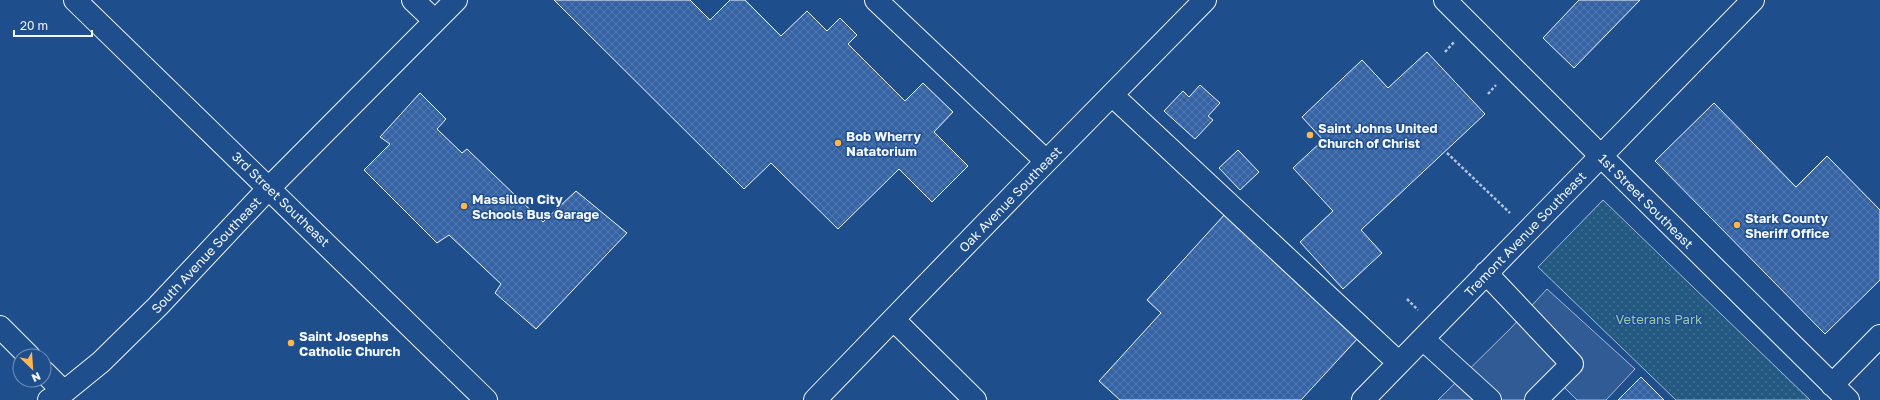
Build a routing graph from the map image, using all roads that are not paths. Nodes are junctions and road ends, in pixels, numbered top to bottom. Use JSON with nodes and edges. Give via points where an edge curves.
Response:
{"nodes":[{"id":1,"x":413,"y":0,"type":"edge"},
{"id":2,"x":456,"y":0,"type":"edge"},
{"id":3,"x":876,"y":0,"type":"edge"},
{"id":4,"x":1205,"y":0,"type":"edge"},
{"id":5,"x":1445,"y":0,"type":"edge"},
{"id":6,"x":1744,"y":3,"type":"edge"},
{"id":7,"x":87,"y":4,"type":"edge"},
{"id":8,"x":435,"y":21,"type":"junction"},
{"id":9,"x":1112,"y":95,"type":"junction"},
{"id":10,"x":1601,"y":156,"type":"junction"},
{"id":11,"x":1046,"y":161,"type":"junction"},
{"id":12,"x":269,"y":188,"type":"junction"},
{"id":13,"x":1486,"y":273,"type":"junction"},
{"id":14,"x":894,"y":320,"type":"junction"},
{"id":15,"x":0,"y":327,"type":"edge"},
{"id":16,"x":1880,"y":336,"type":"edge"},
{"id":17,"x":1422,"y":339,"type":"junction"},
{"id":18,"x":21,"y":348,"type":"edge"},
{"id":19,"x":1399,"y":363,"type":"junction"},
{"id":20,"x":1832,"y":385,"type":"junction"},
{"id":21,"x":56,"y":396,"type":"edge"},
{"id":22,"x":486,"y":400,"type":"edge"},
{"id":23,"x":815,"y":400,"type":"edge"},
{"id":24,"x":975,"y":400,"type":"edge"},
{"id":25,"x":1363,"y":400,"type":"edge"},
{"id":26,"x":1490,"y":400,"type":"edge"},
{"id":27,"x":1536,"y":400,"type":"edge"},
{"id":28,"x":1848,"y":400,"type":"edge"}],
"edges":[{"from":1,"to":8,"type":"street"},
{"from":2,"to":8,"type":"street","name":"South Avenue Southeast"},
{"from":3,"to":11,"type":"street"},
{"from":4,"to":9,"type":"street","name":"Oak Avenue Southeast"},
{"from":5,"to":10,"type":"street","name":"1st Street Southeast"},
{"from":6,"to":10,"type":"street","name":"Tremont Avenue Southeast"},
{"from":7,"to":12,"type":"street","name":"3rd Street Southeast"},
{"from":8,"to":12,"type":"street","name":"South Avenue Southeast"},
{"from":9,"to":11,"type":"street","name":"Oak Avenue Southeast"},
{"from":9,"to":19,"type":"street"},
{"from":10,"to":13,"type":"street","name":"Tremont Avenue Southeast"},
{"from":10,"to":20,"type":"street","name":"1st Street Southeast"},
{"from":11,"to":14,"type":"street","name":"Oak Avenue Southeast"},
{"from":12,"to":21,"type":"street","name":"South Avenue Southeast","via":[[158,306],[101,362]]},
{"from":12,"to":22,"type":"street","name":"3rd Street Southeast"},
{"from":13,"to":17,"type":"street","name":"Tremont Avenue Southeast"},
{"from":13,"to":27,"type":"street","via":[[1572,364]]},
{"from":14,"to":23,"type":"street","name":"Oak Avenue Southeast"},
{"from":14,"to":24,"type":"street"},
{"from":15,"to":18,"type":"street"},
{"from":16,"to":20,"type":"street"},
{"from":17,"to":19,"type":"street","name":"Tremont Avenue Southeast"},
{"from":17,"to":26,"type":"street"},
{"from":19,"to":25,"type":"street","name":"Tremont Avenue Southeast"},
{"from":20,"to":28,"type":"street","name":"1st Street Southeast"}]}
